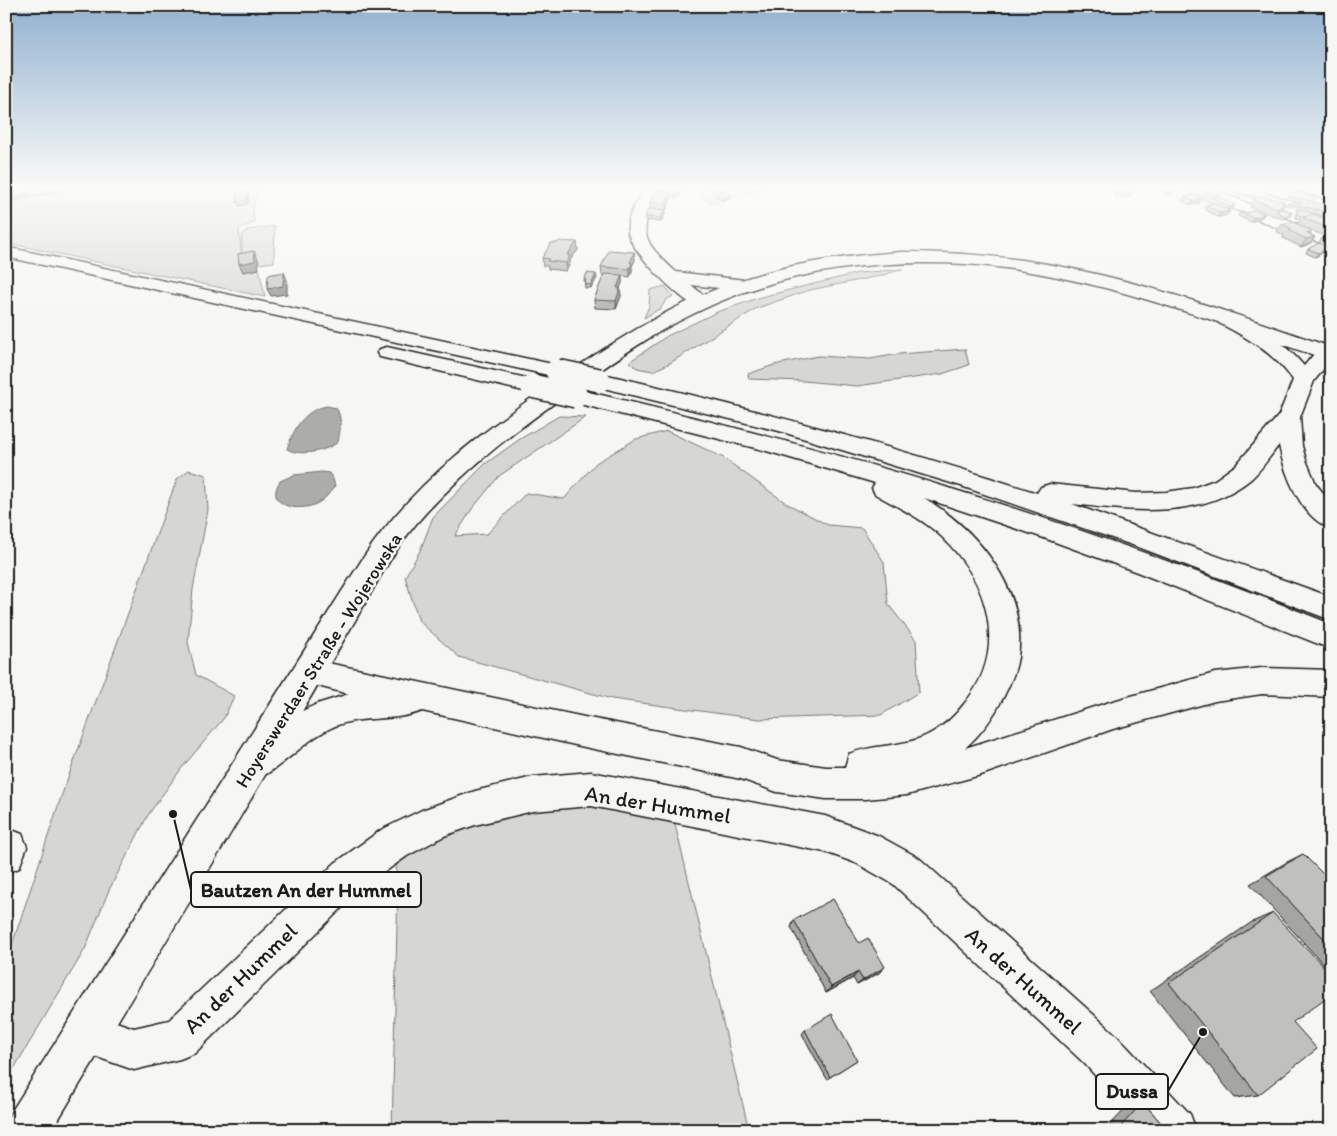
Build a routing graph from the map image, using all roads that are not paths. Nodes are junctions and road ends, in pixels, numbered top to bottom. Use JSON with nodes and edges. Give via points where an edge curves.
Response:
{"nodes":[{"id":1,"x":640,"y":242,"type":"edge"},
{"id":2,"x":6,"y":252,"type":"edge"},
{"id":3,"x":6,"y":269,"type":"edge"},
{"id":4,"x":671,"y":277,"type":"junction"},
{"id":5,"x":747,"y":285,"type":"junction"},
{"id":6,"x":184,"y":299,"type":"junction"},
{"id":7,"x":702,"y":302,"type":"junction"},
{"id":8,"x":1226,"y":318,"type":"junction"},
{"id":9,"x":309,"y":327,"type":"junction"},
{"id":10,"x":1328,"y":353,"type":"edge"},
{"id":11,"x":1304,"y":380,"type":"junction"},
{"id":12,"x":1289,"y":417,"type":"junction"},
{"id":13,"x":803,"y":452,"type":"junction"},
{"id":14,"x":984,"y":483,"type":"junction"},
{"id":15,"x":1331,"y":519,"type":"edge"},
{"id":16,"x":1331,"y":609,"type":"edge"},
{"id":17,"x":1331,"y":637,"type":"edge"},
{"id":18,"x":309,"y":672,"type":"junction"},
{"id":19,"x":1331,"y":684,"type":"edge"},
{"id":20,"x":431,"y":699,"type":"junction"},
{"id":21,"x":741,"y":763,"type":"junction"},
{"id":22,"x":252,"y":765,"type":"junction"},
{"id":23,"x":86,"y":1033,"type":"junction"},
{"id":24,"x":26,"y":1130,"type":"edge"},
{"id":25,"x":1174,"y":1130,"type":"edge"}],
"edges":[{"from":1,"to":4,"type":"main road","via":[[646,253]]},
{"from":2,"to":6,"type":"main road"},
{"from":3,"to":6,"type":"main road"},
{"from":4,"to":5,"type":"main road"},
{"from":4,"to":7,"type":"main road"},
{"from":5,"to":7,"type":"main road","name":"Hoyerswerdaer Straße - Wojerowska"},
{"from":5,"to":8,"type":"main road","name":"Hoyerswerdaer Straße - Wojerowska","via":[[833,264],[901,258],[965,259],[1032,266],[1075,275]]},
{"from":6,"to":9,"type":"main road"},
{"from":7,"to":18,"type":"main road","name":"Hoyerswerdaer Straße - Wojerowska","via":[[644,333],[572,381],[455,468],[412,512],[374,563]]},
{"from":8,"to":10,"type":"main road","name":"Hoyerswerdaer Straße - Wojerowska"},
{"from":8,"to":11,"type":"main road","via":[[1282,352]]},
{"from":9,"to":13,"type":"main road","bridge":true},
{"from":9,"to":14,"type":"main road","bridge":true,"via":[[557,371],[667,395],[796,428]]},
{"from":10,"to":11,"type":"main road"},
{"from":11,"to":12,"type":"main road"},
{"from":12,"to":14,"type":"main road","via":[[1246,471],[1224,486],[1196,496],[1136,502]]},
{"from":12,"to":15,"type":"main road","via":[[1291,455],[1302,484]]},
{"from":13,"to":17,"type":"main road","via":[[1032,524]]},
{"from":13,"to":21,"type":"main road","via":[[899,496],[958,537],[983,568],[995,592],[1005,634],[1005,656],[995,686],[977,715],[945,743],[902,760],[862,765]]},
{"from":14,"to":16,"type":"main road","via":[[1220,566]]},
{"from":18,"to":20,"type":"main road"},
{"from":18,"to":22,"type":"main road","name":"Hoyerswerdaer Straße - Wojerowska"},
{"from":19,"to":21,"type":"main road","via":[[1262,681],[1216,687],[1113,715],[907,779],[826,783],[777,776]]},
{"from":20,"to":21,"type":"main road"},
{"from":20,"to":22,"type":"main road","via":[[342,710],[296,732]]},
{"from":22,"to":23,"type":"main road","name":"Hoyerswerdaer Straße - Wojerowska"},
{"from":23,"to":24,"type":"main road","name":"Hoyerswerdaer Straße - Wojerowska"},
{"from":23,"to":25,"type":"main road","name":"An der Hummel","via":[[134,1049],[180,1038],[348,876],[394,842],[435,822],[476,808],[533,794],[591,789],[825,834],[866,849],[906,871],[1099,1048]]}]}
